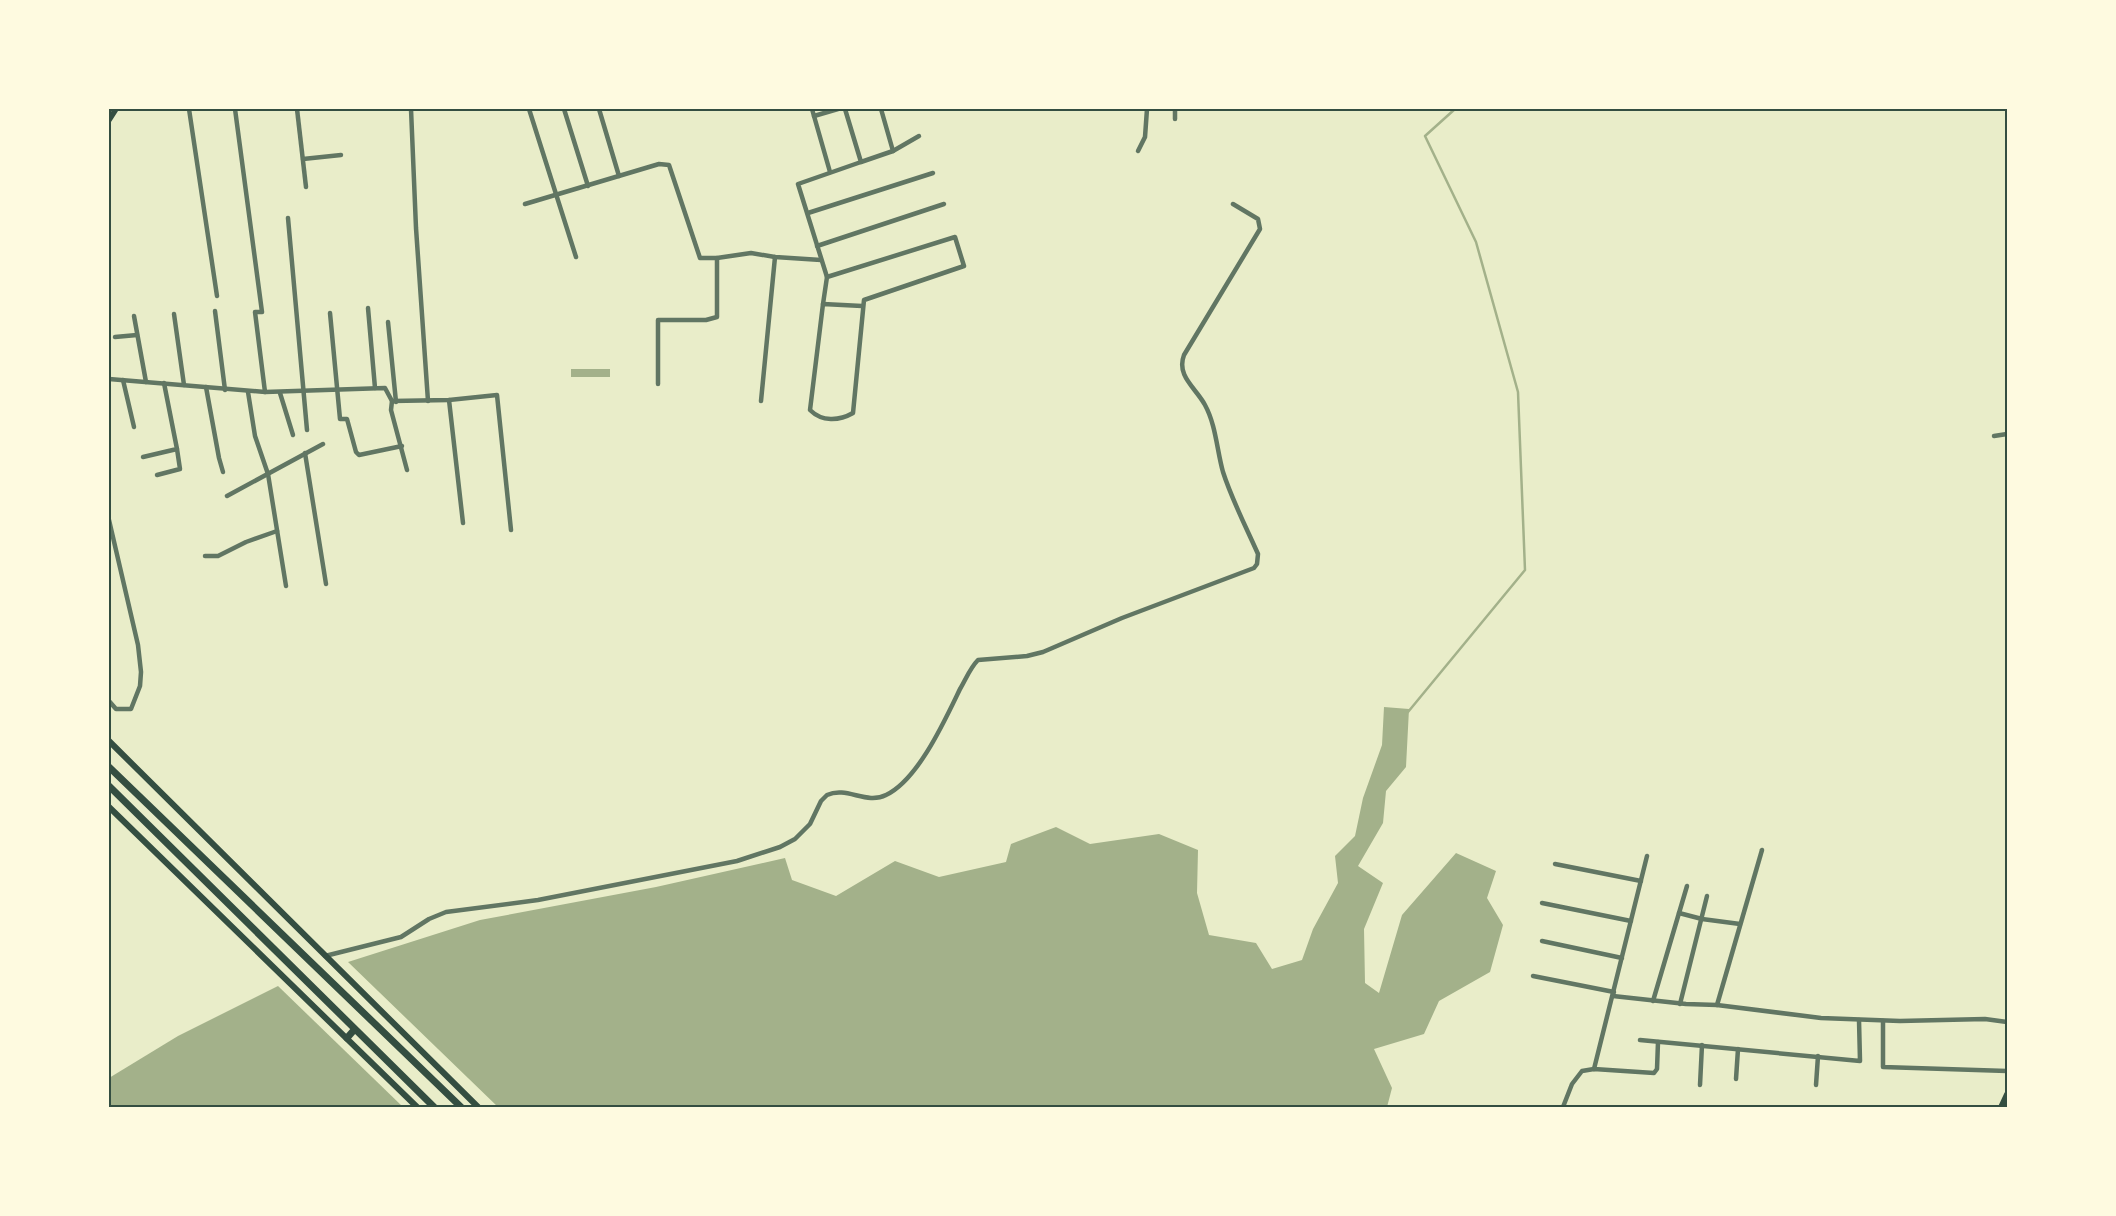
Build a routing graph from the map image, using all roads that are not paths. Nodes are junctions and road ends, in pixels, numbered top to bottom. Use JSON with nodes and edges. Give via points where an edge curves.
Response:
{"nodes":[{"id":1,"x":116,"y":109,"type":"edge"},
{"id":2,"x":189,"y":109,"type":"edge"},
{"id":3,"x":235,"y":109,"type":"edge"},
{"id":4,"x":297,"y":109,"type":"edge"},
{"id":5,"x":411,"y":109,"type":"edge"},
{"id":6,"x":529,"y":109,"type":"edge"},
{"id":7,"x":564,"y":109,"type":"edge"},
{"id":8,"x":599,"y":109,"type":"edge"},
{"id":9,"x":812,"y":109,"type":"edge"},
{"id":10,"x":838,"y":109,"type":"edge"},
{"id":11,"x":845,"y":109,"type":"edge"},
{"id":12,"x":881,"y":109,"type":"edge"},
{"id":13,"x":1147,"y":109,"type":"edge"},
{"id":14,"x":1175,"y":109,"type":"edge"},
{"id":15,"x":814,"y":116,"type":"junction"},
{"id":16,"x":1175,"y":119,"type":"dead end"},
{"id":17,"x":109,"y":120,"type":"edge"},
{"id":18,"x":919,"y":136,"type":"dead end"},
{"id":19,"x":1138,"y":151,"type":"dead end"},
{"id":20,"x":893,"y":152,"type":"junction"},
{"id":21,"x":341,"y":155,"type":"dead end"},
{"id":22,"x":303,"y":159,"type":"junction"},
{"id":23,"x":861,"y":162,"type":"junction"},
{"id":24,"x":830,"y":172,"type":"junction"},
{"id":25,"x":933,"y":173,"type":"dead end"},
{"id":26,"x":619,"y":176,"type":"junction"},
{"id":27,"x":588,"y":186,"type":"junction"},
{"id":28,"x":306,"y":187,"type":"dead end"},
{"id":29,"x":557,"y":196,"type":"junction"},
{"id":30,"x":526,"y":204,"type":"dead end"},
{"id":31,"x":944,"y":204,"type":"dead end"},
{"id":32,"x":1233,"y":204,"type":"dead end"},
{"id":33,"x":808,"y":213,"type":"junction"},
{"id":34,"x":288,"y":218,"type":"dead end"},
{"id":35,"x":817,"y":246,"type":"junction"},
{"id":36,"x":576,"y":257,"type":"dead end"},
{"id":37,"x":775,"y":257,"type":"junction"},
{"id":38,"x":717,"y":258,"type":"junction"},
{"id":39,"x":821,"y":260,"type":"junction"},
{"id":40,"x":827,"y":277,"type":"junction"},
{"id":41,"x":217,"y":296,"type":"dead end"},
{"id":42,"x":823,"y":304,"type":"junction"},
{"id":43,"x":862,"y":306,"type":"junction"},
{"id":44,"x":368,"y":308,"type":"dead end"},
{"id":45,"x":215,"y":311,"type":"dead end"},
{"id":46,"x":330,"y":313,"type":"dead end"},
{"id":47,"x":174,"y":314,"type":"dead end"},
{"id":48,"x":134,"y":316,"type":"dead end"},
{"id":49,"x":388,"y":322,"type":"dead end"},
{"id":50,"x":137,"y":335,"type":"junction"},
{"id":51,"x":115,"y":337,"type":"dead end"},
{"id":52,"x":109,"y":379,"type":"edge"},
{"id":53,"x":123,"y":380,"type":"junction"},
{"id":54,"x":146,"y":382,"type":"junction"},
{"id":55,"x":164,"y":383,"type":"junction"},
{"id":56,"x":658,"y":384,"type":"dead end"},
{"id":57,"x":184,"y":385,"type":"junction"},
{"id":58,"x":206,"y":388,"type":"junction"},
{"id":59,"x":375,"y":388,"type":"junction"},
{"id":60,"x":225,"y":390,"type":"junction"},
{"id":61,"x":337,"y":390,"type":"junction"},
{"id":62,"x":248,"y":392,"type":"junction"},
{"id":63,"x":264,"y":392,"type":"junction"},
{"id":64,"x":304,"y":392,"type":"junction"},
{"id":65,"x":280,"y":393,"type":"junction"},
{"id":66,"x":449,"y":400,"type":"junction"},
{"id":67,"x":428,"y":401,"type":"junction"},
{"id":68,"x":761,"y":401,"type":"dead end"},
{"id":69,"x":394,"y":402,"type":"junction"},
{"id":70,"x":134,"y":427,"type":"dead end"},
{"id":71,"x":307,"y":430,"type":"dead end"},
{"id":72,"x":2007,"y":434,"type":"edge"},
{"id":73,"x":293,"y":435,"type":"dead end"},
{"id":74,"x":1994,"y":436,"type":"dead end"},
{"id":75,"x":323,"y":444,"type":"dead end"},
{"id":76,"x":402,"y":446,"type":"junction"},
{"id":77,"x":177,"y":449,"type":"junction"},
{"id":78,"x":305,"y":453,"type":"junction"},
{"id":79,"x":143,"y":457,"type":"dead end"},
{"id":80,"x":407,"y":470,"type":"dead end"},
{"id":81,"x":223,"y":472,"type":"dead end"},
{"id":82,"x":268,"y":474,"type":"junction"},
{"id":83,"x":157,"y":475,"type":"dead end"},
{"id":84,"x":227,"y":496,"type":"dead end"},
{"id":85,"x":109,"y":520,"type":"edge"},
{"id":86,"x":462,"y":522,"type":"dead end"},
{"id":87,"x":512,"y":530,"type":"dead end"},
{"id":88,"x":277,"y":531,"type":"junction"},
{"id":89,"x":204,"y":556,"type":"dead end"},
{"id":90,"x":326,"y":584,"type":"dead end"},
{"id":91,"x":286,"y":586,"type":"dead end"},
{"id":92,"x":109,"y":701,"type":"edge"},
{"id":93,"x":109,"y":741,"type":"edge"},
{"id":94,"x":109,"y":766,"type":"edge"},
{"id":95,"x":109,"y":786,"type":"edge"},
{"id":96,"x":109,"y":807,"type":"edge"},
{"id":97,"x":1762,"y":850,"type":"dead end"},
{"id":98,"x":1647,"y":856,"type":"dead end"},
{"id":99,"x":1555,"y":864,"type":"dead end"},
{"id":100,"x":1641,"y":881,"type":"junction"},
{"id":101,"x":1687,"y":886,"type":"dead end"},
{"id":102,"x":1707,"y":896,"type":"dead end"},
{"id":103,"x":1542,"y":903,"type":"dead end"},
{"id":104,"x":1679,"y":913,"type":"junction"},
{"id":105,"x":1702,"y":919,"type":"junction"},
{"id":106,"x":1631,"y":921,"type":"junction"},
{"id":107,"x":1740,"y":924,"type":"junction"},
{"id":108,"x":1542,"y":942,"type":"dead end"},
{"id":109,"x":324,"y":956,"type":"junction"},
{"id":110,"x":1622,"y":958,"type":"junction"},
{"id":111,"x":1533,"y":976,"type":"dead end"},
{"id":112,"x":1613,"y":994,"type":"junction"},
{"id":113,"x":1653,"y":1001,"type":"junction"},
{"id":114,"x":1680,"y":1004,"type":"junction"},
{"id":115,"x":1717,"y":1004,"type":"junction"},
{"id":116,"x":1859,"y":1020,"type":"junction"},
{"id":117,"x":1883,"y":1021,"type":"junction"},
{"id":118,"x":2007,"y":1022,"type":"edge"},
{"id":119,"x":354,"y":1030,"type":"junction"},
{"id":120,"x":347,"y":1038,"type":"junction"},
{"id":121,"x":1640,"y":1040,"type":"dead end"},
{"id":122,"x":1658,"y":1042,"type":"junction"},
{"id":123,"x":1702,"y":1045,"type":"junction"},
{"id":124,"x":1738,"y":1049,"type":"junction"},
{"id":125,"x":1818,"y":1056,"type":"junction"},
{"id":126,"x":1594,"y":1069,"type":"junction"},
{"id":127,"x":2007,"y":1071,"type":"edge"},
{"id":128,"x":1736,"y":1079,"type":"dead end"},
{"id":129,"x":1700,"y":1085,"type":"dead end"},
{"id":130,"x":1816,"y":1085,"type":"dead end"},
{"id":131,"x":2007,"y":1094,"type":"edge"},
{"id":132,"x":417,"y":1107,"type":"edge"},
{"id":133,"x":434,"y":1107,"type":"edge"},
{"id":134,"x":461,"y":1107,"type":"edge"},
{"id":135,"x":478,"y":1107,"type":"edge"},
{"id":136,"x":1563,"y":1107,"type":"edge"},
{"id":137,"x":2002,"y":1107,"type":"edge"}],
"edges":[{"from":1,"to":17,"type":"main road"},
{"from":2,"to":41,"type":"street"},
{"from":3,"to":63,"type":"street","via":[[262,312],[255,312]]},
{"from":4,"to":22,"type":"street"},
{"from":5,"to":67,"type":"street"},
{"from":6,"to":29,"type":"street"},
{"from":7,"to":27,"type":"street"},
{"from":8,"to":26,"type":"street"},
{"from":9,"to":15,"type":"street"},
{"from":10,"to":15,"type":"street"},
{"from":11,"to":23,"type":"street"},
{"from":12,"to":20,"type":"street"},
{"from":13,"to":19,"type":"street","via":[[1145,137]]},
{"from":14,"to":16,"type":"street"},
{"from":15,"to":24,"type":"street"},
{"from":18,"to":20,"type":"street"},
{"from":20,"to":23,"type":"street"},
{"from":21,"to":22,"type":"street"},
{"from":22,"to":28,"type":"street"},
{"from":23,"to":24,"type":"street"},
{"from":24,"to":33,"type":"street","via":[[798,184]]},
{"from":25,"to":33,"type":"street"},
{"from":26,"to":27,"type":"street"},
{"from":26,"to":38,"type":"street","via":[[658,164],[669,165],[700,258]]},
{"from":27,"to":29,"type":"street"},
{"from":29,"to":30,"type":"street"},
{"from":29,"to":36,"type":"street"},
{"from":31,"to":35,"type":"street"},
{"from":32,"to":109,"type":"street","via":[[1258,219],[1260,229],[1184,355],[1182,367],[1210,417],[1226,482],[1258,554],[1254,568],[1122,618],[1044,652],[978,660],[930,747],[900,784],[874,799],[841,791],[827,795],[802,832],[780,847],[737,861],[645,880],[530,902],[446,912],[428,919],[401,937]]},
{"from":33,"to":35,"type":"street"},
{"from":34,"to":64,"type":"street"},
{"from":35,"to":39,"type":"street"},
{"from":37,"to":38,"type":"street","via":[[751,253]]},
{"from":37,"to":39,"type":"street"},
{"from":37,"to":68,"type":"street"},
{"from":38,"to":56,"type":"street","via":[[716,316],[706,320],[658,320]]},
{"from":39,"to":40,"type":"street"},
{"from":40,"to":42,"type":"street"},
{"from":40,"to":43,"type":"street","via":[[955,237],[964,266],[864,300]]},
{"from":42,"to":43,"type":"street"},
{"from":42,"to":43,"type":"street","via":[[810,410],[817,418],[843,419],[853,413]]},
{"from":44,"to":59,"type":"street"},
{"from":45,"to":60,"type":"street"},
{"from":46,"to":61,"type":"street"},
{"from":47,"to":57,"type":"street"},
{"from":48,"to":50,"type":"street"},
{"from":49,"to":69,"type":"street"},
{"from":50,"to":51,"type":"street"},
{"from":50,"to":54,"type":"street"},
{"from":52,"to":53,"type":"street"},
{"from":53,"to":54,"type":"street"},
{"from":53,"to":70,"type":"street"},
{"from":54,"to":55,"type":"street"},
{"from":55,"to":57,"type":"street"},
{"from":55,"to":77,"type":"street"},
{"from":57,"to":58,"type":"street"},
{"from":58,"to":60,"type":"street"},
{"from":58,"to":81,"type":"street"},
{"from":59,"to":61,"type":"street"},
{"from":59,"to":69,"type":"street","via":[[385,388]]},
{"from":60,"to":62,"type":"street"},
{"from":61,"to":64,"type":"street"},
{"from":61,"to":76,"type":"street","via":[[340,419],[347,418],[359,456]]},
{"from":62,"to":63,"type":"street"},
{"from":62,"to":82,"type":"street","via":[[255,436]]},
{"from":63,"to":65,"type":"street"},
{"from":64,"to":65,"type":"street"},
{"from":64,"to":71,"type":"street"},
{"from":65,"to":73,"type":"street"},
{"from":66,"to":67,"type":"street"},
{"from":66,"to":86,"type":"street"},
{"from":66,"to":87,"type":"street","via":[[497,395]]},
{"from":67,"to":69,"type":"street"},
{"from":69,"to":76,"type":"street","via":[[391,410]]},
{"from":72,"to":74,"type":"street"},
{"from":75,"to":78,"type":"street"},
{"from":76,"to":80,"type":"street"},
{"from":77,"to":79,"type":"street"},
{"from":77,"to":83,"type":"street","via":[[180,469]]},
{"from":78,"to":82,"type":"street"},
{"from":78,"to":90,"type":"street"},
{"from":82,"to":84,"type":"street"},
{"from":82,"to":88,"type":"street"},
{"from":85,"to":92,"type":"street","via":[[142,672],[131,709],[116,709]]},
{"from":88,"to":89,"type":"street","via":[[218,556]]},
{"from":88,"to":91,"type":"street"},
{"from":93,"to":109,"type":"main road"},
{"from":94,"to":134,"type":"highway"},
{"from":95,"to":119,"type":"highway"},
{"from":96,"to":120,"type":"main road"},
{"from":97,"to":107,"type":"street"},
{"from":98,"to":100,"type":"street"},
{"from":99,"to":100,"type":"street"},
{"from":100,"to":106,"type":"street"},
{"from":101,"to":104,"type":"street"},
{"from":102,"to":105,"type":"street"},
{"from":103,"to":106,"type":"street"},
{"from":104,"to":105,"type":"street"},
{"from":104,"to":113,"type":"street"},
{"from":105,"to":107,"type":"street"},
{"from":105,"to":114,"type":"street"},
{"from":106,"to":110,"type":"street"},
{"from":107,"to":115,"type":"street"},
{"from":108,"to":110,"type":"street"},
{"from":109,"to":135,"type":"main road"},
{"from":110,"to":112,"type":"street"},
{"from":111,"to":112,"type":"street"},
{"from":112,"to":113,"type":"street"},
{"from":112,"to":126,"type":"street"},
{"from":113,"to":114,"type":"street"},
{"from":114,"to":115,"type":"street"},
{"from":115,"to":116,"type":"street","via":[[1805,1017]]},
{"from":116,"to":117,"type":"street"},
{"from":116,"to":125,"type":"street","via":[[1860,1061]]},
{"from":117,"to":118,"type":"street","via":[[1985,1019]]},
{"from":117,"to":127,"type":"street","via":[[1883,1067]]},
{"from":119,"to":120,"type":"highway"},
{"from":119,"to":133,"type":"highway"},
{"from":120,"to":132,"type":"main road"},
{"from":121,"to":122,"type":"street"},
{"from":122,"to":123,"type":"street"},
{"from":122,"to":126,"type":"street","via":[[1654,1073]]},
{"from":123,"to":124,"type":"street"},
{"from":123,"to":129,"type":"street"},
{"from":124,"to":125,"type":"street"},
{"from":124,"to":128,"type":"street"},
{"from":125,"to":130,"type":"street"},
{"from":126,"to":136,"type":"street","via":[[1582,1071],[1576,1077]]},
{"from":131,"to":137,"type":"main road"}]}
